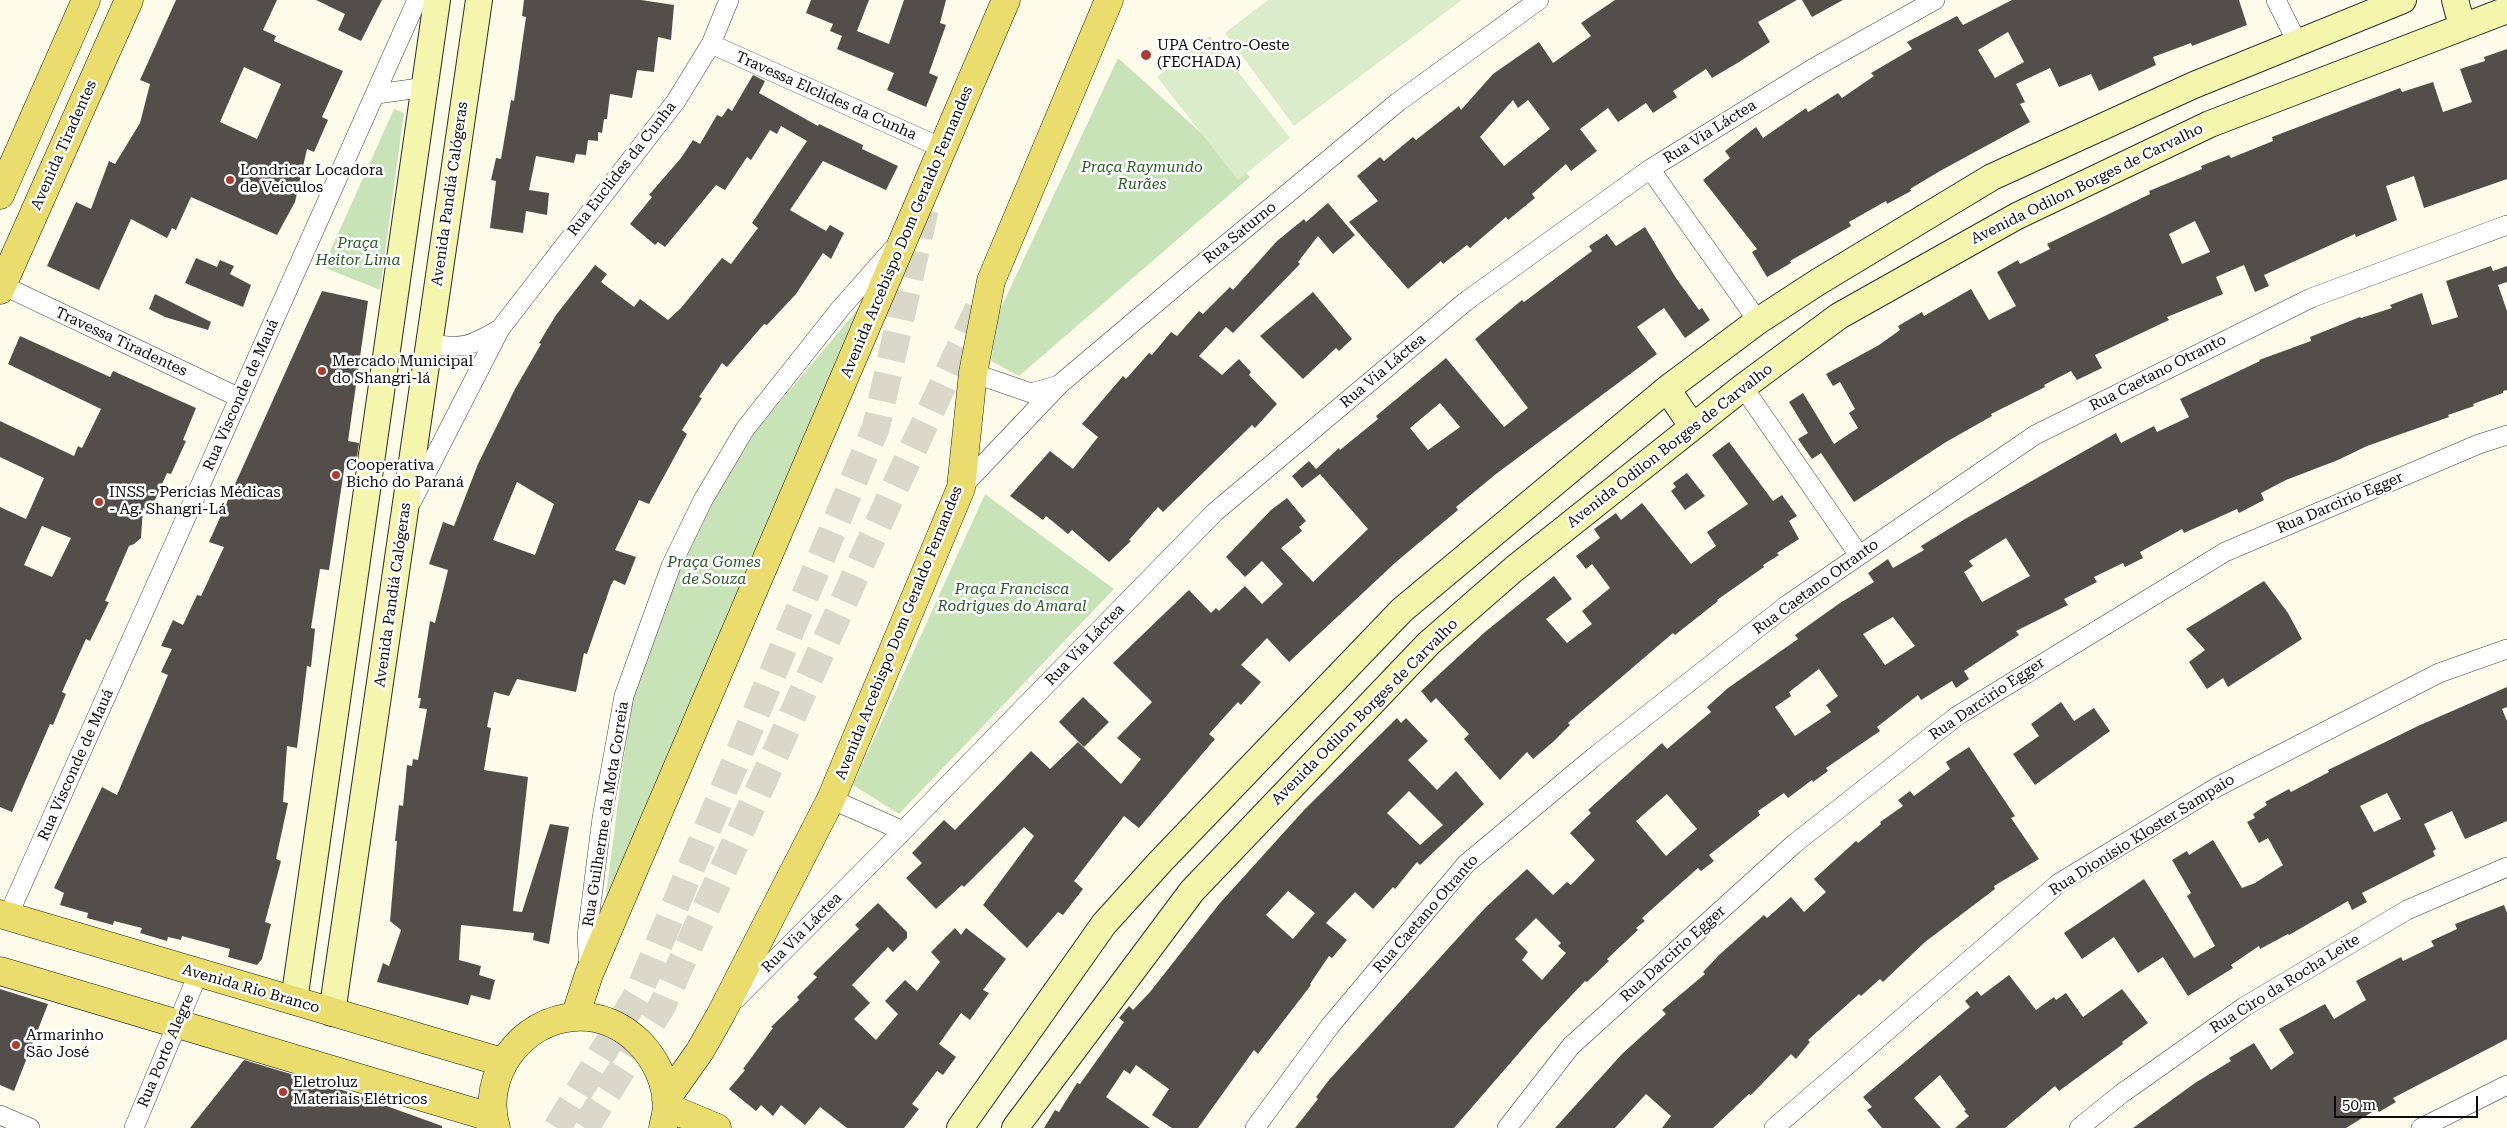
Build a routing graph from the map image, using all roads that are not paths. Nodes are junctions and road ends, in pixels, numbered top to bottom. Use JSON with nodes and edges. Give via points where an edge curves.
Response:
{"nodes":[{"id":1,"x":86,"y":0,"type":"edge"},
{"id":2,"x":112,"y":0,"type":"edge"},
{"id":3,"x":129,"y":0,"type":"edge"},
{"id":4,"x":417,"y":0,"type":"edge"},
{"id":5,"x":437,"y":0,"type":"edge"},
{"id":6,"x":479,"y":0,"type":"edge"},
{"id":7,"x":729,"y":0,"type":"edge"},
{"id":8,"x":1006,"y":0,"type":"edge"},
{"id":9,"x":1110,"y":0,"type":"edge"},
{"id":10,"x":1539,"y":0,"type":"edge"},
{"id":11,"x":1935,"y":0,"type":"edge"},
{"id":12,"x":2276,"y":0,"type":"edge"},
{"id":13,"x":2404,"y":0,"type":"edge"},
{"id":14,"x":2455,"y":0,"type":"edge"},
{"id":15,"x":2507,"y":10,"type":"edge"},
{"id":16,"x":2462,"y":26,"type":"junction"},
{"id":17,"x":2297,"y":42,"type":"junction"},
{"id":18,"x":711,"y":44,"type":"junction"},
{"id":19,"x":90,"y":85,"type":"junction"},
{"id":20,"x":2194,"y":85,"type":"junction"},
{"id":21,"x":426,"y":87,"type":"junction"},
{"id":22,"x":377,"y":94,"type":"junction"},
{"id":23,"x":2210,"y":124,"type":"junction"},
{"id":24,"x":942,"y":148,"type":"junction"},
{"id":25,"x":415,"y":155,"type":"junction"},
{"id":26,"x":456,"y":159,"type":"junction"},
{"id":27,"x":1650,"y":169,"type":"junction"},
{"id":28,"x":0,"y":196,"type":"edge"},
{"id":29,"x":0,"y":203,"type":"edge"},
{"id":30,"x":2507,"y":225,"type":"edge"},
{"id":31,"x":909,"y":230,"type":"junction"},
{"id":32,"x":1,"y":281,"type":"edge"},
{"id":33,"x":1818,"y":282,"type":"junction"},
{"id":34,"x":1839,"y":316,"type":"junction"},
{"id":35,"x":1758,"y":322,"type":"junction"},
{"id":36,"x":500,"y":329,"type":"junction"},
{"id":37,"x":428,"y":344,"type":"junction"},
{"id":38,"x":973,"y":373,"type":"junction"},
{"id":39,"x":1060,"y":384,"type":"junction"},
{"id":40,"x":1743,"y":387,"type":"junction"},
{"id":41,"x":1667,"y":389,"type":"junction"},
{"id":42,"x":240,"y":398,"type":"junction"},
{"id":43,"x":1692,"y":426,"type":"junction"},
{"id":44,"x":2507,"y":435,"type":"edge"},
{"id":45,"x":961,"y":488,"type":"junction"},
{"id":46,"x":404,"y":515,"type":"junction"},
{"id":47,"x":1859,"y":555,"type":"junction"},
{"id":48,"x":1402,"y":610,"type":"junction"},
{"id":49,"x":1429,"y":643,"type":"junction"},
{"id":50,"x":2507,"y":649,"type":"edge"},
{"id":51,"x":330,"y":754,"type":"junction"},
{"id":52,"x":368,"y":759,"type":"junction"},
{"id":53,"x":831,"y":798,"type":"junction"},
{"id":54,"x":903,"y":831,"type":"junction"},
{"id":55,"x":1161,"y":861,"type":"junction"},
{"id":56,"x":2507,"y":867,"type":"edge"},
{"id":57,"x":1192,"y":891,"type":"junction"},
{"id":58,"x":4,"y":915,"type":"edge"},
{"id":59,"x":0,"y":971,"type":"edge"},
{"id":60,"x":198,"y":974,"type":"junction"},
{"id":61,"x":589,"y":974,"type":"junction"},
{"id":62,"x":294,"y":1001,"type":"junction"},
{"id":63,"x":332,"y":1012,"type":"junction"},
{"id":64,"x":721,"y":1014,"type":"junction"},
{"id":65,"x":575,"y":1017,"type":"junction"},
{"id":66,"x":179,"y":1024,"type":"junction"},
{"id":67,"x":502,"y":1062,"type":"junction"},
{"id":68,"x":2507,"y":1085,"type":"edge"},
{"id":69,"x":665,"y":1112,"type":"edge"},
{"id":70,"x":0,"y":1115,"type":"edge"},
{"id":71,"x":494,"y":1123,"type":"edge"},
{"id":72,"x":30,"y":1128,"type":"edge"},
{"id":73,"x":134,"y":1128,"type":"edge"},
{"id":74,"x":717,"y":1128,"type":"edge"},
{"id":75,"x":960,"y":1128,"type":"edge"},
{"id":76,"x":1015,"y":1128,"type":"edge"},
{"id":77,"x":1255,"y":1128,"type":"edge"},
{"id":78,"x":1507,"y":1128,"type":"edge"},
{"id":79,"x":1774,"y":1128,"type":"edge"},
{"id":80,"x":2079,"y":1128,"type":"edge"},
{"id":81,"x":2421,"y":1128,"type":"edge"}],
"edges":[{"from":1,"to":28,"type":"main road"},
{"from":2,"to":19,"type":"main road"},
{"from":3,"to":19,"type":"main road","name":"Avenida Tiradentes"},
{"from":4,"to":22,"type":"street","name":"Rua Visconde de Mauá"},
{"from":5,"to":21,"type":"street"},
{"from":6,"to":26,"type":"street","name":"Avenida Pandiá Calógeras"},
{"from":7,"to":18,"type":"street","name":"Rua Euclides da Cunha"},
{"from":8,"to":24,"type":"main road","name":"Avenida Arcebispo Dom Geraldo Fernandes"},
{"from":9,"to":38,"type":"main road","name":"Avenida Arcebispo Dom Geraldo Fernandes","via":[[991,281]]},
{"from":10,"to":39,"type":"street","name":"Rua Saturno","via":[[1398,102]]},
{"from":11,"to":27,"type":"street","name":"Rua Via Láctea","via":[[1812,69]]},
{"from":12,"to":17,"type":"street"},
{"from":13,"to":17,"type":"street"},
{"from":14,"to":16,"type":"street"},
{"from":15,"to":16,"type":"street","name":"Avenida Odilon Borges de Carvalho"},
{"from":16,"to":23,"type":"street","name":"Avenida Odilon Borges de Carvalho"},
{"from":17,"to":20,"type":"street"},
{"from":18,"to":24,"type":"street","name":"Travessa Elclides da Cunha"},
{"from":18,"to":36,"type":"street","name":"Rua Euclides da Cunha","via":[[676,101]]},
{"from":19,"to":32,"type":"main road","name":"Avenida Tiradentes"},
{"from":20,"to":23,"type":"street"},
{"from":20,"to":33,"type":"street","via":[[1992,177]]},
{"from":21,"to":22,"type":"street"},
{"from":21,"to":25,"type":"street"},
{"from":22,"to":42,"type":"street","name":"Rua Visconde de Mauá"},
{"from":23,"to":34,"type":"street","name":"Avenida Odilon Borges de Carvalho","via":[[2017,216]]},
{"from":24,"to":31,"type":"main road","name":"Avenida Arcebispo Dom Geraldo Fernandes"},
{"from":25,"to":26,"type":"street"},
{"from":25,"to":51,"type":"street"},
{"from":26,"to":37,"type":"street","name":"Avenida Pandiá Calógeras"},
{"from":27,"to":35,"type":"street"},
{"from":27,"to":54,"type":"street","name":"Rua Via Láctea","via":[[1465,302],[1215,512]]},
{"from":29,"to":32,"type":"main road","via":[[13,206],[17,212]]},
{"from":30,"to":47,"type":"street","name":"Rua Caetano Otranto","via":[[2311,298],[2035,435]]},
{"from":31,"to":61,"type":"main road","name":"Avenida Arcebispo Dom Geraldo Fernandes"},
{"from":31,"to":61,"type":"street","name":"Rua Guilherme da Mota Correia","via":[[840,309],[745,430],[703,500],[671,566],[624,696],[602,818],[587,936]]},
{"from":32,"to":42,"type":"street","name":"Travessa Tiradentes"},
{"from":33,"to":34,"type":"street"},
{"from":33,"to":35,"type":"street"},
{"from":34,"to":40,"type":"street","name":"Avenida Odilon Borges de Carvalho"},
{"from":35,"to":41,"type":"street"},
{"from":36,"to":37,"type":"street","name":"Rua Euclides da Cunha","via":[[473,345],[455,348]]},
{"from":36,"to":46,"type":"street","name":"Rua Euclides da Cunha"},
{"from":37,"to":46,"type":"street","name":"Avenida Pandiá Calógeras"},
{"from":38,"to":39,"type":"street","via":[[1031,393]]},
{"from":38,"to":45,"type":"main road","name":"Avenida Arcebispo Dom Geraldo Fernandes"},
{"from":39,"to":45,"type":"street","name":"Rua Saturno"},
{"from":40,"to":43,"type":"street","name":"Avenida Odilon Borges de Carvalho"},
{"from":40,"to":47,"type":"street"},
{"from":41,"to":43,"type":"street"},
{"from":41,"to":48,"type":"street"},
{"from":42,"to":58,"type":"street","name":"Rua Visconde de Mauá"},
{"from":43,"to":49,"type":"street","name":"Avenida Odilon Borges de Carvalho","via":[[1514,569]]},
{"from":44,"to":78,"type":"street","name":"Rua Darcirio Egger","via":[[2225,552],[1957,716],[1794,844],[1571,1046]]},
{"from":45,"to":53,"type":"main road","name":"Avenida Arcebispo Dom Geraldo Fernandes"},
{"from":46,"to":52,"type":"street","name":"Avenida Pandiá Calógeras"},
{"from":47,"to":77,"type":"street","name":"Rua Caetano Otranto","via":[[1787,605],[1594,757],[1466,864],[1330,1026]]},
{"from":48,"to":49,"type":"street"},
{"from":48,"to":55,"type":"street"},
{"from":49,"to":57,"type":"street","name":"Avenida Odilon Borges de Carvalho"},
{"from":50,"to":79,"type":"street","name":"Rua Dionísio Kloster Sampaio","via":[[2439,673],[2216,787],[2058,883]]},
{"from":51,"to":52,"type":"street"},
{"from":51,"to":62,"type":"street"},
{"from":52,"to":63,"type":"street","name":"Avenida Pandiá Calógeras"},
{"from":53,"to":54,"type":"street"},
{"from":53,"to":64,"type":"main road","name":"Avenida Arcebispo Dom Geraldo Fernandes"},
{"from":54,"to":64,"type":"street","name":"Rua Via Láctea"},
{"from":55,"to":57,"type":"street"},
{"from":55,"to":75,"type":"street","via":[[1104,924]]},
{"from":56,"to":80,"type":"street","name":"Rua Ciro da Rocha Leite","via":[[2407,910],[2244,1006]]},
{"from":57,"to":76,"type":"street","name":"Avenida Odilon Borges de Carvalho"},
{"from":58,"to":60,"type":"main road","name":"Avenida Rio Branco"},
{"from":59,"to":66,"type":"main road"},
{"from":60,"to":62,"type":"main road","name":"Avenida Rio Branco"},
{"from":60,"to":66,"type":"street","name":"Rua Porto Alegre"},
{"from":61,"to":65,"type":"main road","name":"Avenida Arcebispo Dom Geraldo Fernandes"},
{"from":62,"to":63,"type":"main road","name":"Avenida Rio Branco"},
{"from":63,"to":67,"type":"main road","name":"Avenida Rio Branco"},
{"from":64,"to":69,"type":"main road","name":"Avenida Arcebispo Dom Geraldo Fernandes"},
{"from":65,"to":67,"type":"main road","via":[[546,1023],[521,1039]]},
{"from":65,"to":69,"type":"main road","via":[[604,1020],[630,1033],[650,1053],[665,1088]]},
{"from":66,"to":71,"type":"main road"},
{"from":66,"to":73,"type":"street","name":"Rua Porto Alegre"},
{"from":67,"to":71,"type":"main road","via":[[492,1089]]},
{"from":68,"to":81,"type":"street"},
{"from":69,"to":74,"type":"main road"},
{"from":70,"to":72,"type":"street"}]}
